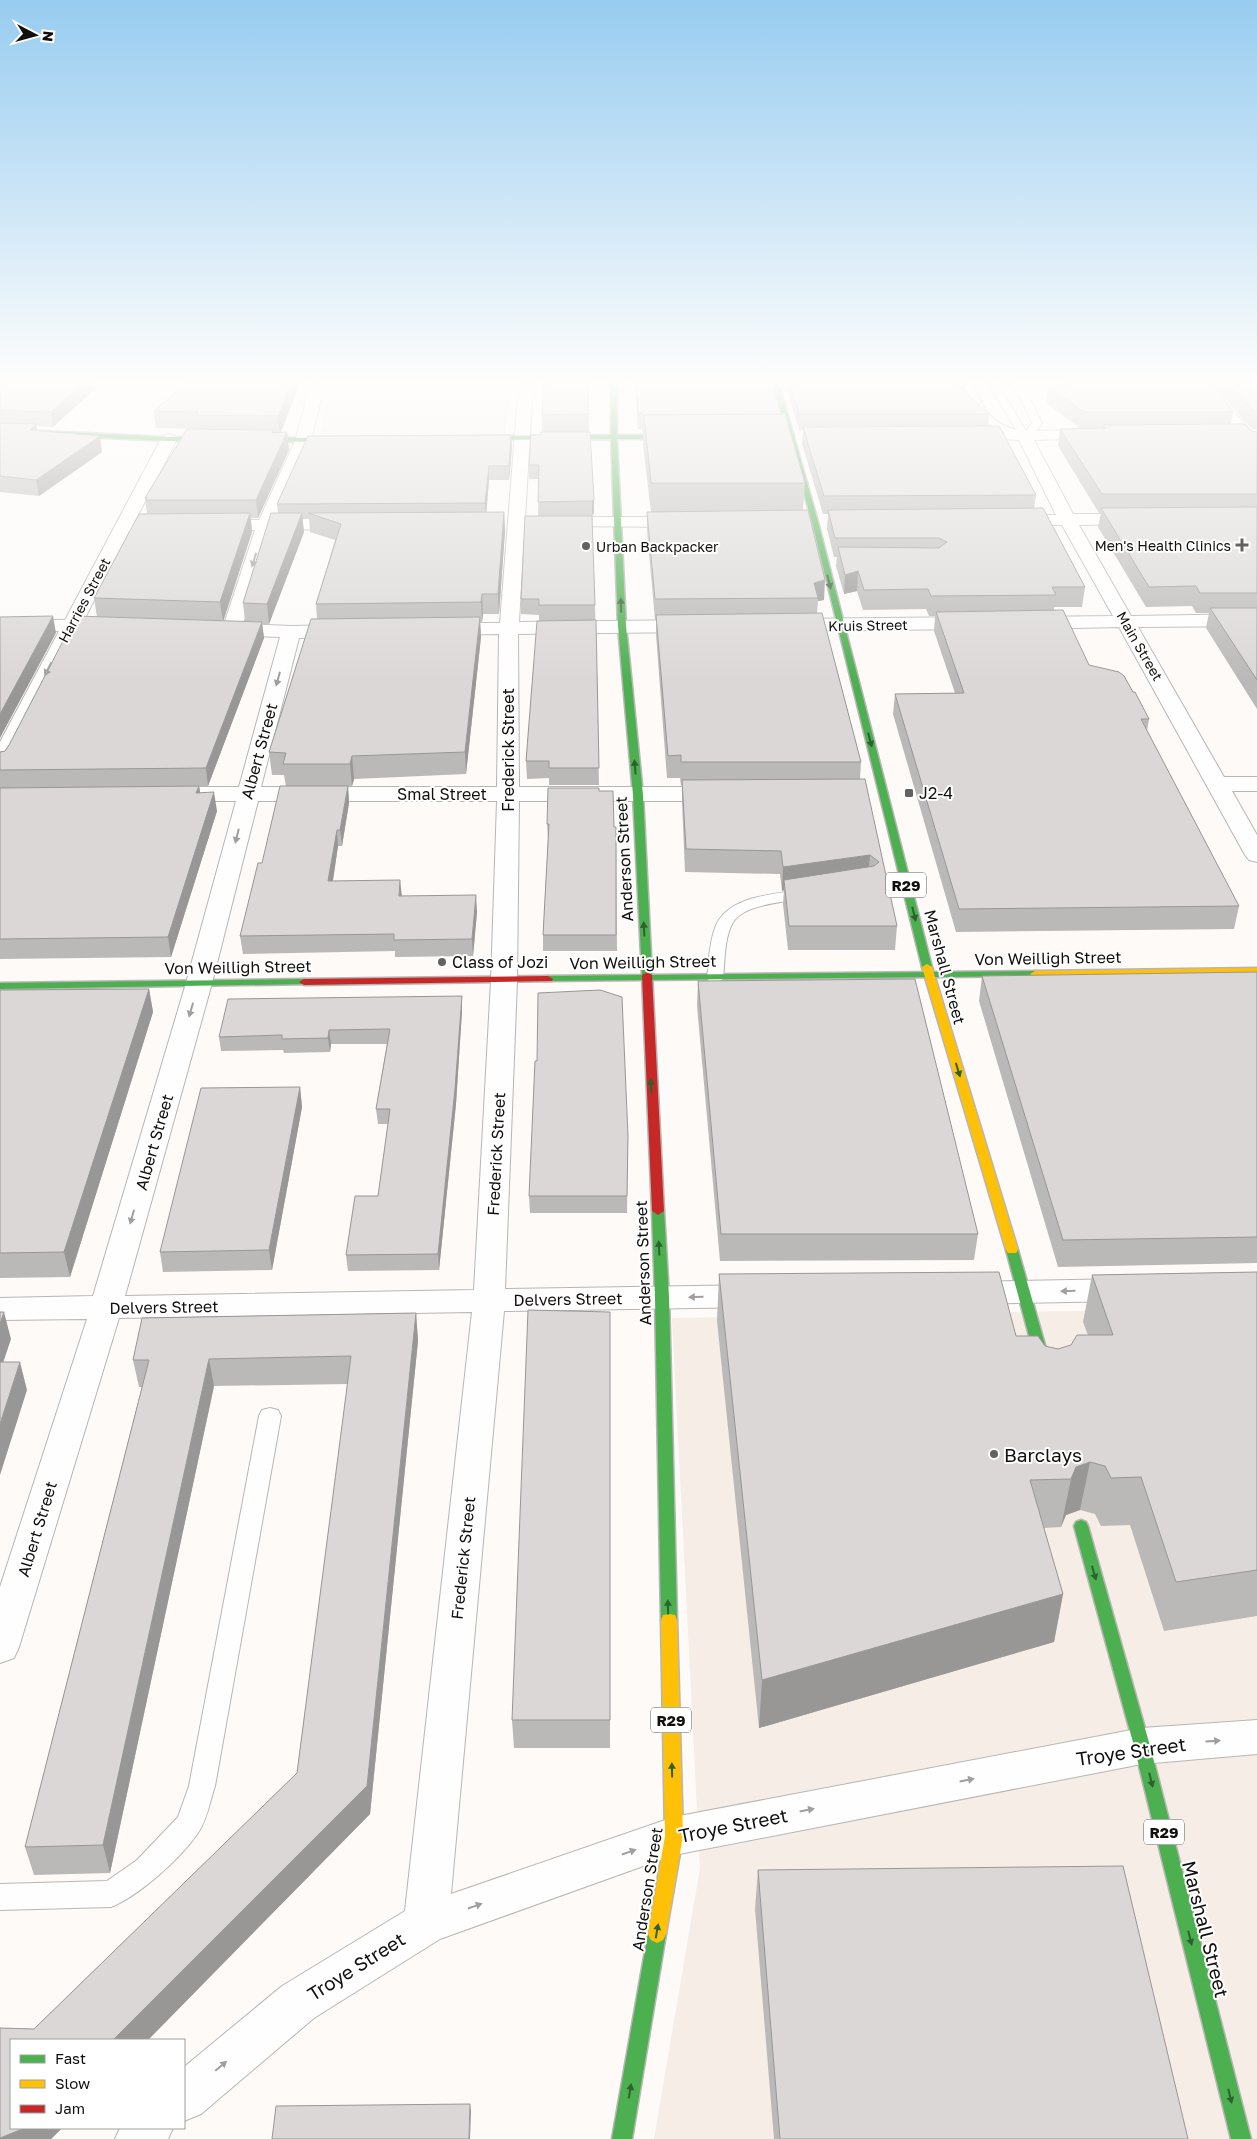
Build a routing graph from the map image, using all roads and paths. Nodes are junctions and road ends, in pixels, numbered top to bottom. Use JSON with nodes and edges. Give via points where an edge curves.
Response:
{"nodes":[{"id":1,"x":146,"y":483,"type":"edge"},
{"id":2,"x":284,"y":483,"type":"edge"},
{"id":3,"x":522,"y":483,"type":"edge"},
{"id":4,"x":617,"y":483,"type":"edge"},
{"id":5,"x":805,"y":483,"type":"edge"},
{"id":6,"x":1048,"y":483,"type":"edge"},
{"id":7,"x":1067,"y":519,"type":"junction"},
{"id":8,"x":1157,"y":519,"type":"edge"},
{"id":9,"x":999,"y":520,"type":"edge"},
{"id":10,"x":619,"y":521,"type":"junction"},
{"id":11,"x":523,"y":522,"type":"junction"},
{"id":12,"x":697,"y":522,"type":"edge"},
{"id":13,"x":795,"y":522,"type":"edge"},
{"id":14,"x":815,"y":522,"type":"junction"},
{"id":15,"x":834,"y":522,"type":"edge"},
{"id":16,"x":361,"y":524,"type":"edge"},
{"id":17,"x":265,"y":525,"type":"junction"},
{"id":18,"x":123,"y":526,"type":"junction"},
{"id":19,"x":1257,"y":620,"type":"edge"},
{"id":20,"x":1126,"y":621,"type":"junction"},
{"id":21,"x":988,"y":623,"type":"edge"},
{"id":22,"x":1017,"y":623,"type":"edge"},
{"id":23,"x":0,"y":625,"type":"edge"},
{"id":24,"x":71,"y":625,"type":"junction"},
{"id":25,"x":770,"y":625,"type":"edge"},
{"id":26,"x":840,"y":625,"type":"junction"},
{"id":27,"x":622,"y":626,"type":"junction"},
{"id":28,"x":711,"y":626,"type":"edge"},
{"id":29,"x":128,"y":627,"type":"edge"},
{"id":30,"x":509,"y":628,"type":"junction"},
{"id":31,"x":204,"y":629,"type":"edge"},
{"id":32,"x":430,"y":629,"type":"edge"},
{"id":33,"x":232,"y":630,"type":"junction"},
{"id":34,"x":360,"y":630,"type":"edge"},
{"id":35,"x":290,"y":632,"type":"junction"},
{"id":36,"x":0,"y":762,"type":"edge"},
{"id":37,"x":1218,"y":784,"type":"junction"},
{"id":38,"x":1257,"y":784,"type":"edge"},
{"id":39,"x":248,"y":794,"type":"junction"},
{"id":40,"x":508,"y":794,"type":"junction"},
{"id":41,"x":736,"y":794,"type":"edge"},
{"id":42,"x":159,"y":795,"type":"edge"},
{"id":43,"x":638,"y":795,"type":"junction"},
{"id":44,"x":1257,"y":855,"type":"edge"},
{"id":45,"x":822,"y":892,"type":"edge"},
{"id":46,"x":1257,"y":971,"type":"edge"},
{"id":47,"x":929,"y":976,"type":"junction"},
{"id":48,"x":646,"y":978,"type":"junction"},
{"id":49,"x":715,"y":978,"type":"junction"},
{"id":50,"x":504,"y":981,"type":"junction"},
{"id":51,"x":199,"y":983,"type":"junction"},
{"id":52,"x":0,"y":986,"type":"edge"},
{"id":53,"x":1151,"y":1290,"type":"edge"},
{"id":54,"x":1025,"y":1292,"type":"junction"},
{"id":55,"x":937,"y":1293,"type":"edge"},
{"id":56,"x":780,"y":1296,"type":"edge"},
{"id":57,"x":662,"y":1297,"type":"junction"},
{"id":58,"x":489,"y":1300,"type":"junction"},
{"id":59,"x":106,"y":1308,"type":"junction"},
{"id":60,"x":0,"y":1309,"type":"edge"},
{"id":61,"x":1049,"y":1383,"type":"edge"},
{"id":62,"x":270,"y":1416,"type":"dead end"},
{"id":63,"x":1081,"y":1526,"type":"dead end"},
{"id":64,"x":0,"y":1647,"type":"edge"},
{"id":65,"x":1257,"y":1738,"type":"edge"},
{"id":66,"x":1142,"y":1746,"type":"junction"},
{"id":67,"x":674,"y":1836,"type":"junction"},
{"id":68,"x":0,"y":1897,"type":"edge"},
{"id":69,"x":426,"y":1923,"type":"junction"},
{"id":70,"x":185,"y":2096,"type":"edge"},
{"id":71,"x":622,"y":2139,"type":"edge"},
{"id":72,"x":1241,"y":2139,"type":"edge"}],
"edges":[{"from":1,"to":18,"type":"street","name":"Harries Street"},
{"from":2,"to":17,"type":"street"},
{"from":3,"to":11,"type":"street","name":"Frederick Street"},
{"from":4,"to":10,"type":"main road","name":"Anderson Street","number":"R29"},
{"from":5,"to":14,"type":"main road","name":"Marshall Street","number":"R29"},
{"from":6,"to":7,"type":"street","name":"Main Street"},
{"from":7,"to":8,"type":"street"},
{"from":7,"to":9,"type":"street"},
{"from":7,"to":20,"type":"street","name":"Main Street"},
{"from":10,"to":11,"type":"street"},
{"from":10,"to":12,"type":"street"},
{"from":27,"to":10,"type":"main road","name":"Anderson Street","number":"R29","one_way":true},
{"from":11,"to":30,"type":"street","name":"Frederick Street"},
{"from":13,"to":14,"type":"street"},
{"from":14,"to":15,"type":"street"},
{"from":14,"to":26,"type":"main road","name":"Marshall Street","number":"R29","one_way":true,"via":[[829,562]]},
{"from":16,"to":17,"type":"street"},
{"from":17,"to":18,"type":"street"},
{"from":17,"to":33,"type":"street","one_way":true},
{"from":18,"to":24,"type":"street","name":"Harries Street"},
{"from":19,"to":20,"type":"street"},
{"from":20,"to":22,"type":"street"},
{"from":20,"to":37,"type":"street","name":"Main Street"},
{"from":21,"to":26,"type":"street","name":"Kruis Street"},
{"from":23,"to":24,"type":"street"},
{"from":24,"to":29,"type":"street"},
{"from":24,"to":36,"type":"street","name":"Harries Street","one_way":true},
{"from":25,"to":26,"type":"street","name":"Kruis Street"},
{"from":26,"to":47,"type":"main road","name":"Marshall Street","number":"R29","one_way":true,"via":[[874,793]]},
{"from":27,"to":28,"type":"street"},
{"from":27,"to":30,"type":"street"},
{"from":43,"to":27,"type":"main road","name":"Anderson Street","number":"R29","one_way":true},
{"from":30,"to":32,"type":"street"},
{"from":30,"to":40,"type":"street","name":"Frederick Street"},
{"from":31,"to":33,"type":"street"},
{"from":33,"to":35,"type":"street"},
{"from":34,"to":35,"type":"street"},
{"from":35,"to":39,"type":"street","name":"Albert Street","one_way":true},
{"from":37,"to":38,"type":"street"},
{"from":37,"to":44,"type":"street","name":"Main Street"},
{"from":39,"to":40,"type":"street","name":"Smal Street"},
{"from":39,"to":42,"type":"street","name":"Smal Street"},
{"from":39,"to":51,"type":"street","name":"Albert Street","one_way":true},
{"from":40,"to":43,"type":"street","name":"Smal Street"},
{"from":40,"to":50,"type":"street","name":"Frederick Street"},
{"from":41,"to":43,"type":"street","name":"Smal Street"},
{"from":48,"to":43,"type":"main road","name":"Anderson Street","number":"R29","one_way":true},
{"from":45,"to":49,"type":"lane","via":[[770,900],[739,909],[727,918],[720,940]]},
{"from":46,"to":47,"type":"main road","name":"Von Weilligh Street"},
{"from":47,"to":49,"type":"main road","name":"Von Weilligh Street"},
{"from":47,"to":54,"type":"main road","name":"Marshall Street","number":"R29","one_way":true},
{"from":48,"to":49,"type":"main road","name":"Von Weilligh Street"},
{"from":48,"to":50,"type":"main road","name":"Von Weilligh Street"},
{"from":57,"to":48,"type":"main road","name":"Anderson Street","number":"R29","one_way":true},
{"from":50,"to":51,"type":"main road","name":"Von Weilligh Street"},
{"from":50,"to":58,"type":"street","name":"Frederick Street"},
{"from":51,"to":52,"type":"main road","name":"Von Weilligh Street"},
{"from":51,"to":59,"type":"street","name":"Albert Street","one_way":true},
{"from":53,"to":54,"type":"street","one_way":true},
{"from":54,"to":55,"type":"street"},
{"from":54,"to":61,"type":"main road","name":"Marshall Street","number":"R29"},
{"from":56,"to":57,"type":"street","name":"Delvers Street","one_way":true},
{"from":57,"to":58,"type":"street","name":"Delvers Street"},
{"from":67,"to":57,"type":"main road","name":"Anderson Street","number":"R29","one_way":true},
{"from":58,"to":59,"type":"street","name":"Delvers Street"},
{"from":58,"to":69,"type":"street","name":"Frederick Street"},
{"from":59,"to":60,"type":"street","name":"Delvers Street"},
{"from":59,"to":64,"type":"street","name":"Albert Street"},
{"from":62,"to":68,"type":"lane","via":[[202,1786],[189,1824],[147,1869],[111,1894]]},
{"from":63,"to":66,"type":"main road","name":"Marshall Street","number":"R29","one_way":true},
{"from":66,"to":65,"type":"street","name":"Troye Street","one_way":true},
{"from":67,"to":66,"type":"street","name":"Troye Street","one_way":true},
{"from":66,"to":72,"type":"main road","name":"Marshall Street","number":"R29","one_way":true},
{"from":69,"to":67,"type":"street","name":"Troye Street","one_way":true},
{"from":71,"to":67,"type":"main road","name":"Anderson Street","number":"R29","one_way":true},
{"from":70,"to":69,"type":"street","name":"Troye Street","one_way":true,"via":[[298,2002]]}]}
